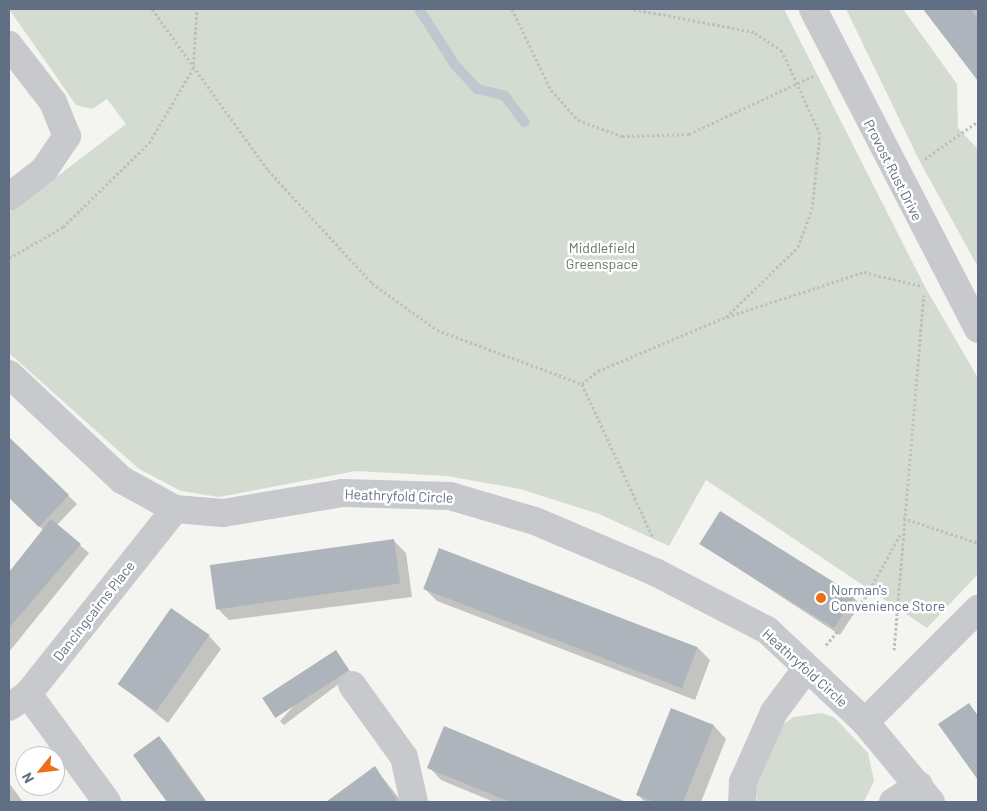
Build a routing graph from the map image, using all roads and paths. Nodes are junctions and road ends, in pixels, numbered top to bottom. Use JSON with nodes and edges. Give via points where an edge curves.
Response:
{"nodes":[{"id":1,"x":152,"y":9,"type":"edge"},
{"id":2,"x":197,"y":9,"type":"edge"},
{"id":3,"x":512,"y":9,"type":"edge"},
{"id":4,"x":633,"y":9,"type":"edge"},
{"id":5,"x":813,"y":9,"type":"edge"},
{"id":6,"x":9,"y":44,"type":"edge"},
{"id":7,"x":839,"y":64,"type":"junction"},
{"id":8,"x":193,"y":69,"type":"junction"},
{"id":9,"x":799,"y":83,"type":"junction"},
{"id":10,"x":978,"y":120,"type":"edge"},
{"id":11,"x":949,"y":141,"type":"dead end"},
{"id":12,"x":9,"y":197,"type":"edge"},
{"id":13,"x":9,"y":258,"type":"edge"},
{"id":14,"x":935,"y":279,"type":"junction"},
{"id":15,"x":726,"y":317,"type":"junction"},
{"id":16,"x":978,"y":329,"type":"edge"},
{"id":17,"x":9,"y":374,"type":"edge"},
{"id":18,"x":582,"y":384,"type":"junction"},
{"id":19,"x":174,"y":509,"type":"junction"},
{"id":20,"x":903,"y":518,"type":"junction"},
{"id":21,"x":901,"y":534,"type":"junction"},
{"id":22,"x":978,"y":543,"type":"edge"},
{"id":23,"x":655,"y":572,"type":"junction"},
{"id":24,"x":978,"y":609,"type":"edge"},
{"id":25,"x":806,"y":669,"type":"junction"},
{"id":26,"x":910,"y":679,"type":"junction"},
{"id":27,"x":352,"y":685,"type":"dead end"},
{"id":28,"x":18,"y":701,"type":"edge"},
{"id":29,"x":865,"y":722,"type":"junction"},
{"id":30,"x":925,"y":794,"type":"edge"},
{"id":31,"x":107,"y":802,"type":"edge"},
{"id":32,"x":414,"y":802,"type":"edge"},
{"id":33,"x":742,"y":802,"type":"edge"},
{"id":34,"x":893,"y":802,"type":"edge"}],
"edges":[{"from":1,"to":8,"type":"path"},
{"from":2,"to":8,"type":"path"},
{"from":3,"to":9,"type":"path","via":[[551,90],[578,120],[622,136],[690,134]]},
{"from":4,"to":9,"type":"path","via":[[754,32],[782,51]]},
{"from":5,"to":7,"type":"street","name":"Provost Rust Drive"},
{"from":6,"to":12,"type":"street","via":[[53,102],[67,136],[45,169]]},
{"from":7,"to":9,"type":"path"},
{"from":7,"to":14,"type":"street","name":"Provost Rust Drive"},
{"from":8,"to":13,"type":"path","via":[[150,143],[115,181],[64,227]]},
{"from":8,"to":18,"type":"path","via":[[268,170],[372,284],[437,330]]},
{"from":9,"to":15,"type":"path","via":[[820,134],[812,209],[798,247]]},
{"from":10,"to":11,"type":"path"},
{"from":14,"to":15,"type":"path","via":[[864,272]]},
{"from":14,"to":16,"type":"street","name":"Provost Rust Drive"},
{"from":14,"to":20,"type":"path"},
{"from":15,"to":18,"type":"path","via":[[598,371]]},
{"from":17,"to":19,"type":"street","name":"Heathryfold Circle","via":[[122,480]]},
{"from":18,"to":23,"type":"path","via":[[654,539]]},
{"from":19,"to":23,"type":"street","name":"Heathryfold Circle","via":[[223,513],[342,493],[450,496],[535,521]]},
{"from":19,"to":28,"type":"street","name":"Dancingcairns Place"},
{"from":20,"to":21,"type":"path"},
{"from":20,"to":22,"type":"path"},
{"from":21,"to":25,"type":"path","via":[[865,598]]},
{"from":21,"to":26,"type":"path","via":[[893,661]]},
{"from":23,"to":25,"type":"street","name":"Heathryfold Circle","via":[[767,630]]},
{"from":24,"to":26,"type":"street"},
{"from":25,"to":29,"type":"street","name":"Heathryfold Circle"},
{"from":25,"to":33,"type":"street","via":[[774,712],[743,782]]},
{"from":26,"to":29,"type":"street"},
{"from":27,"to":32,"type":"street","via":[[404,757]]},
{"from":28,"to":31,"type":"street"},
{"from":29,"to":30,"type":"street","name":"Heathryfold Circle"},
{"from":30,"to":34,"type":"street"}]}
